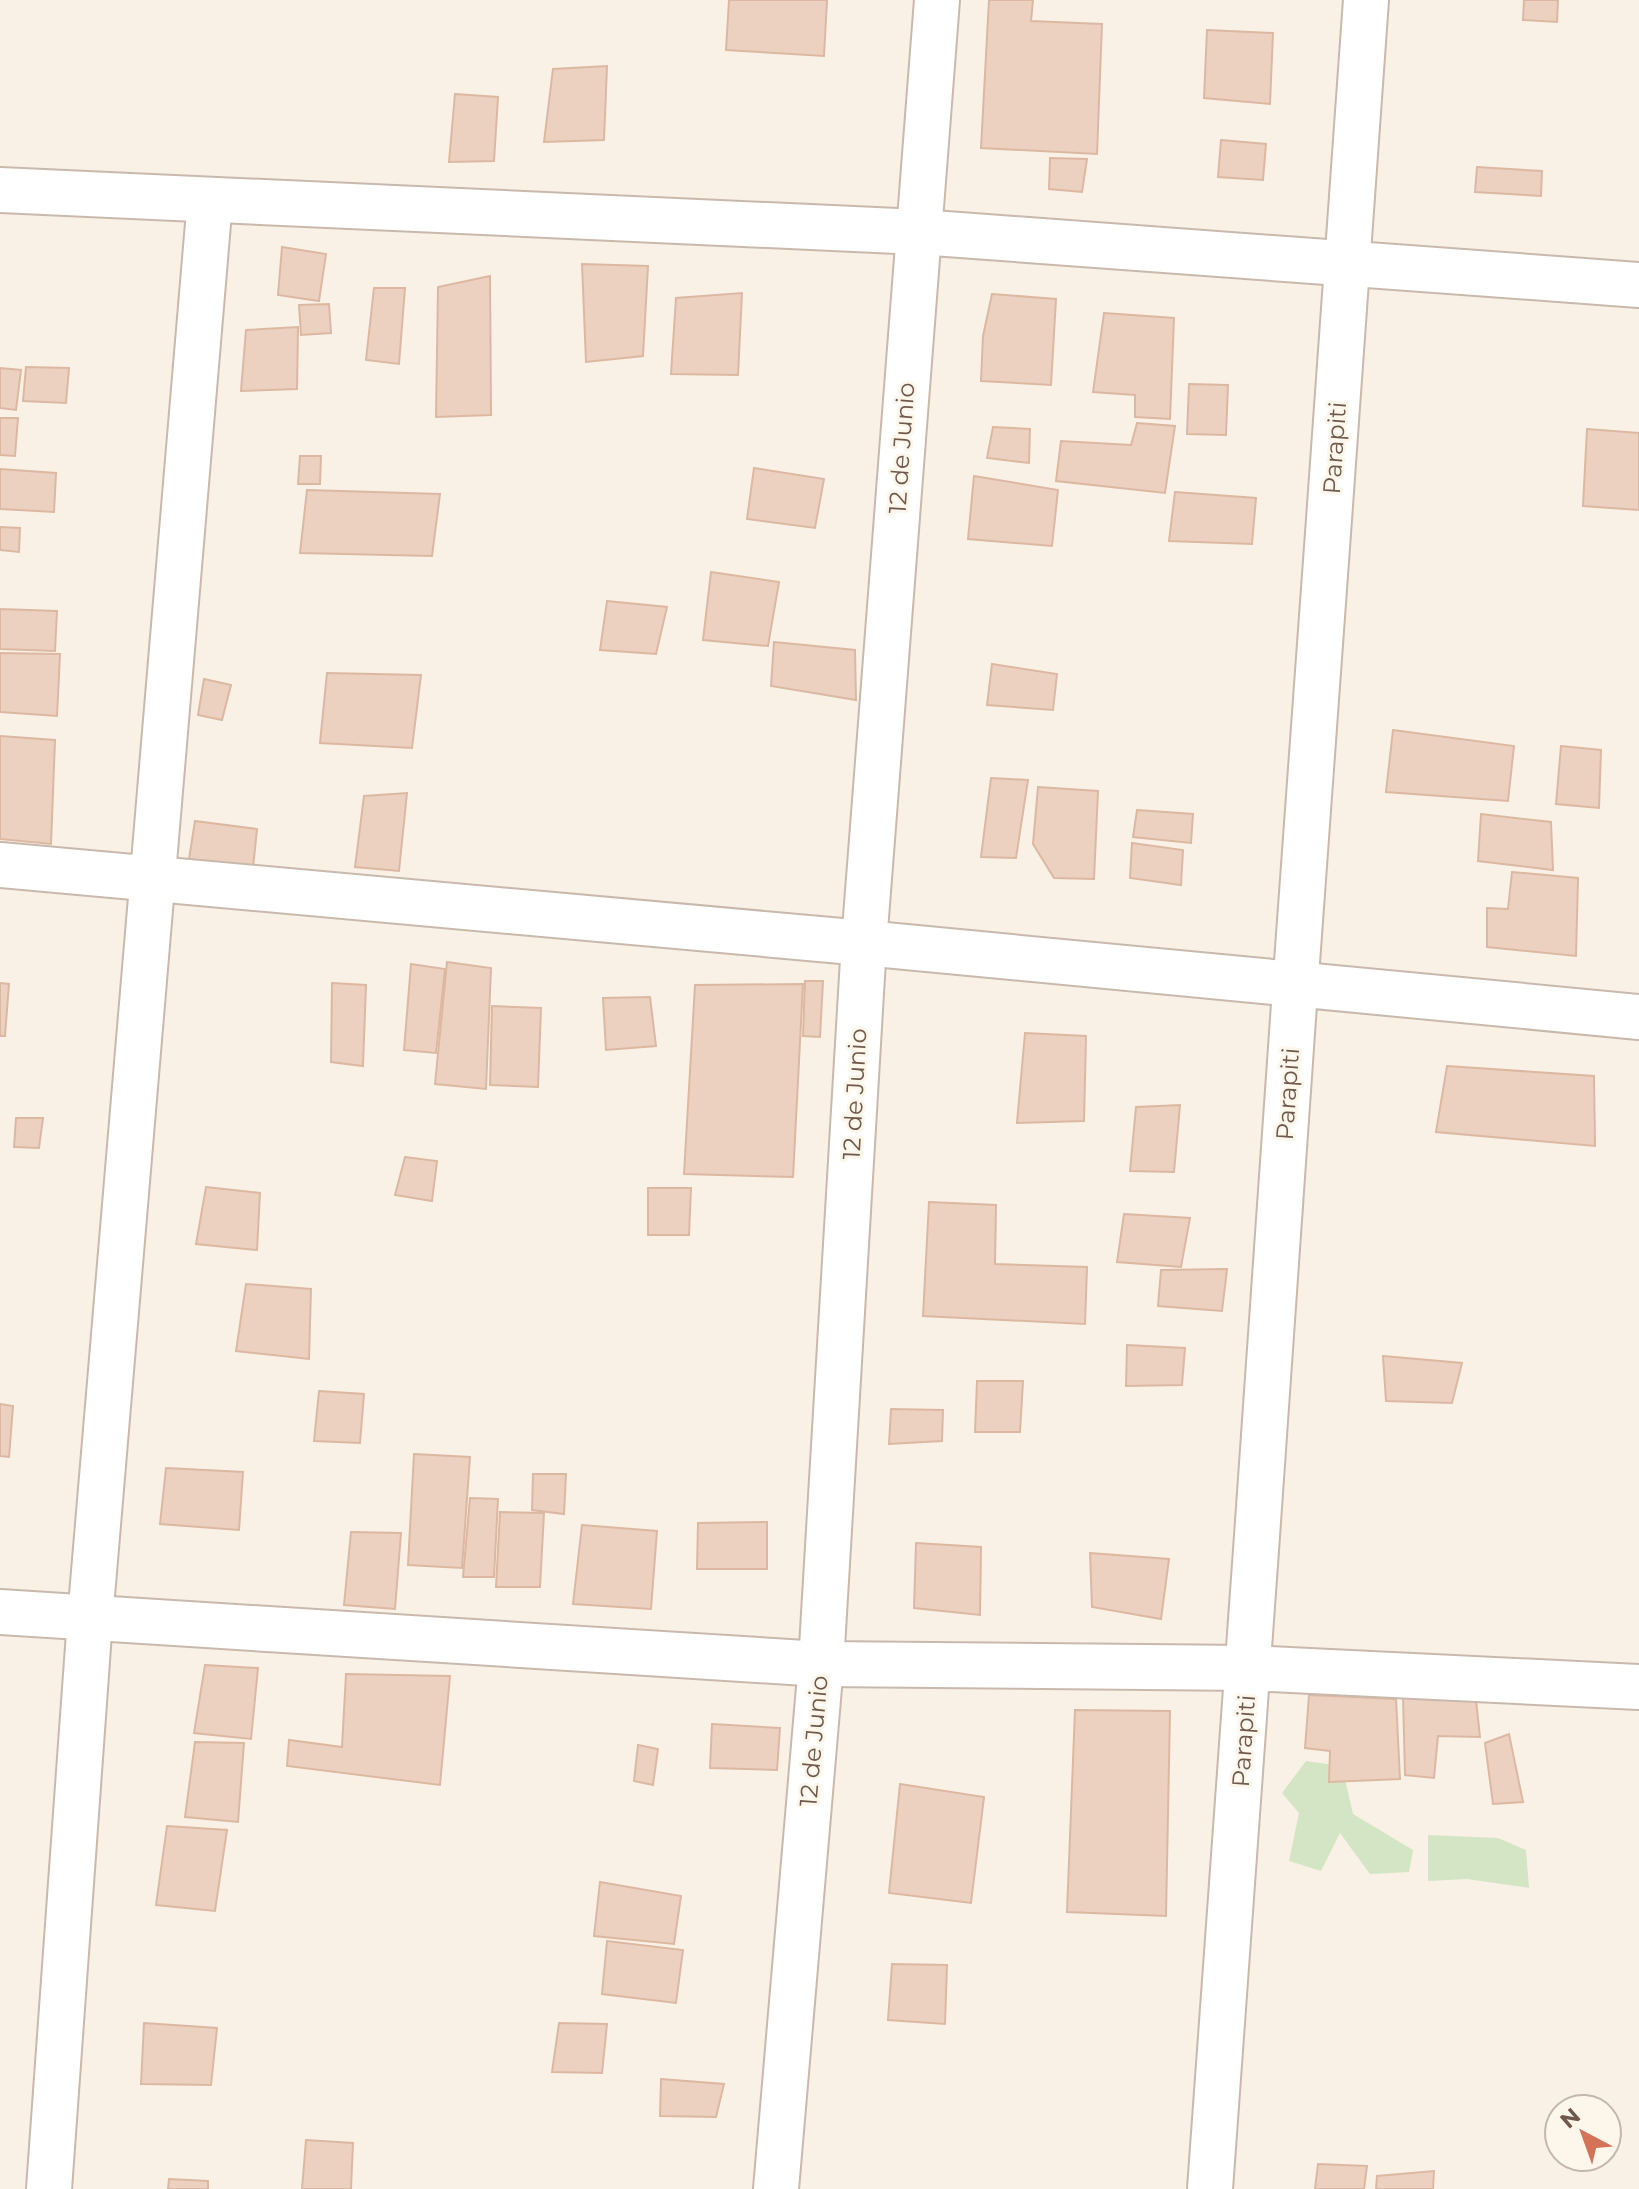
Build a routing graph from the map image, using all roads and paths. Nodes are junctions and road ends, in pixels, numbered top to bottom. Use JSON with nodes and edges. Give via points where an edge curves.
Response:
{"nodes":[{"id":1,"x":937,"y":0,"type":"edge"},
{"id":2,"x":1366,"y":0,"type":"edge"},
{"id":3,"x":0,"y":190,"type":"edge"},
{"id":4,"x":210,"y":200,"type":"junction"},
{"id":5,"x":919,"y":232,"type":"junction"},
{"id":6,"x":1349,"y":263,"type":"junction"},
{"id":7,"x":1639,"y":285,"type":"edge"},
{"id":8,"x":0,"y":865,"type":"edge"},
{"id":9,"x":153,"y":879,"type":"junction"},
{"id":10,"x":864,"y":943,"type":"junction"},
{"id":11,"x":1295,"y":985,"type":"junction"},
{"id":12,"x":1639,"y":1017,"type":"edge"},
{"id":13,"x":0,"y":1612,"type":"edge"},
{"id":14,"x":90,"y":1619,"type":"junction"},
{"id":15,"x":821,"y":1664,"type":"junction"},
{"id":16,"x":1249,"y":1668,"type":"junction"},
{"id":17,"x":1639,"y":1687,"type":"edge"},
{"id":18,"x":49,"y":2189,"type":"edge"},
{"id":19,"x":776,"y":2189,"type":"edge"},
{"id":20,"x":1210,"y":2189,"type":"edge"}],
"edges":[{"from":1,"to":5,"type":"street","name":"12 de Junio"},
{"from":2,"to":6,"type":"street","name":"Parapiti"},
{"from":3,"to":4,"type":"street"},
{"from":4,"to":5,"type":"street"},
{"from":4,"to":9,"type":"street"},
{"from":5,"to":6,"type":"street"},
{"from":5,"to":10,"type":"street","name":"12 de Junio"},
{"from":6,"to":7,"type":"street"},
{"from":6,"to":11,"type":"street","name":"Parapiti"},
{"from":8,"to":9,"type":"street"},
{"from":9,"to":10,"type":"street"},
{"from":9,"to":14,"type":"street"},
{"from":10,"to":11,"type":"street"},
{"from":10,"to":15,"type":"street","name":"12 de Junio"},
{"from":11,"to":12,"type":"street"},
{"from":11,"to":16,"type":"street","name":"Parapiti"},
{"from":13,"to":14,"type":"street"},
{"from":14,"to":15,"type":"street"},
{"from":14,"to":18,"type":"street"},
{"from":15,"to":16,"type":"street"},
{"from":15,"to":19,"type":"street","name":"12 de Junio"},
{"from":16,"to":17,"type":"street"},
{"from":16,"to":20,"type":"street","name":"Parapiti"}]}
